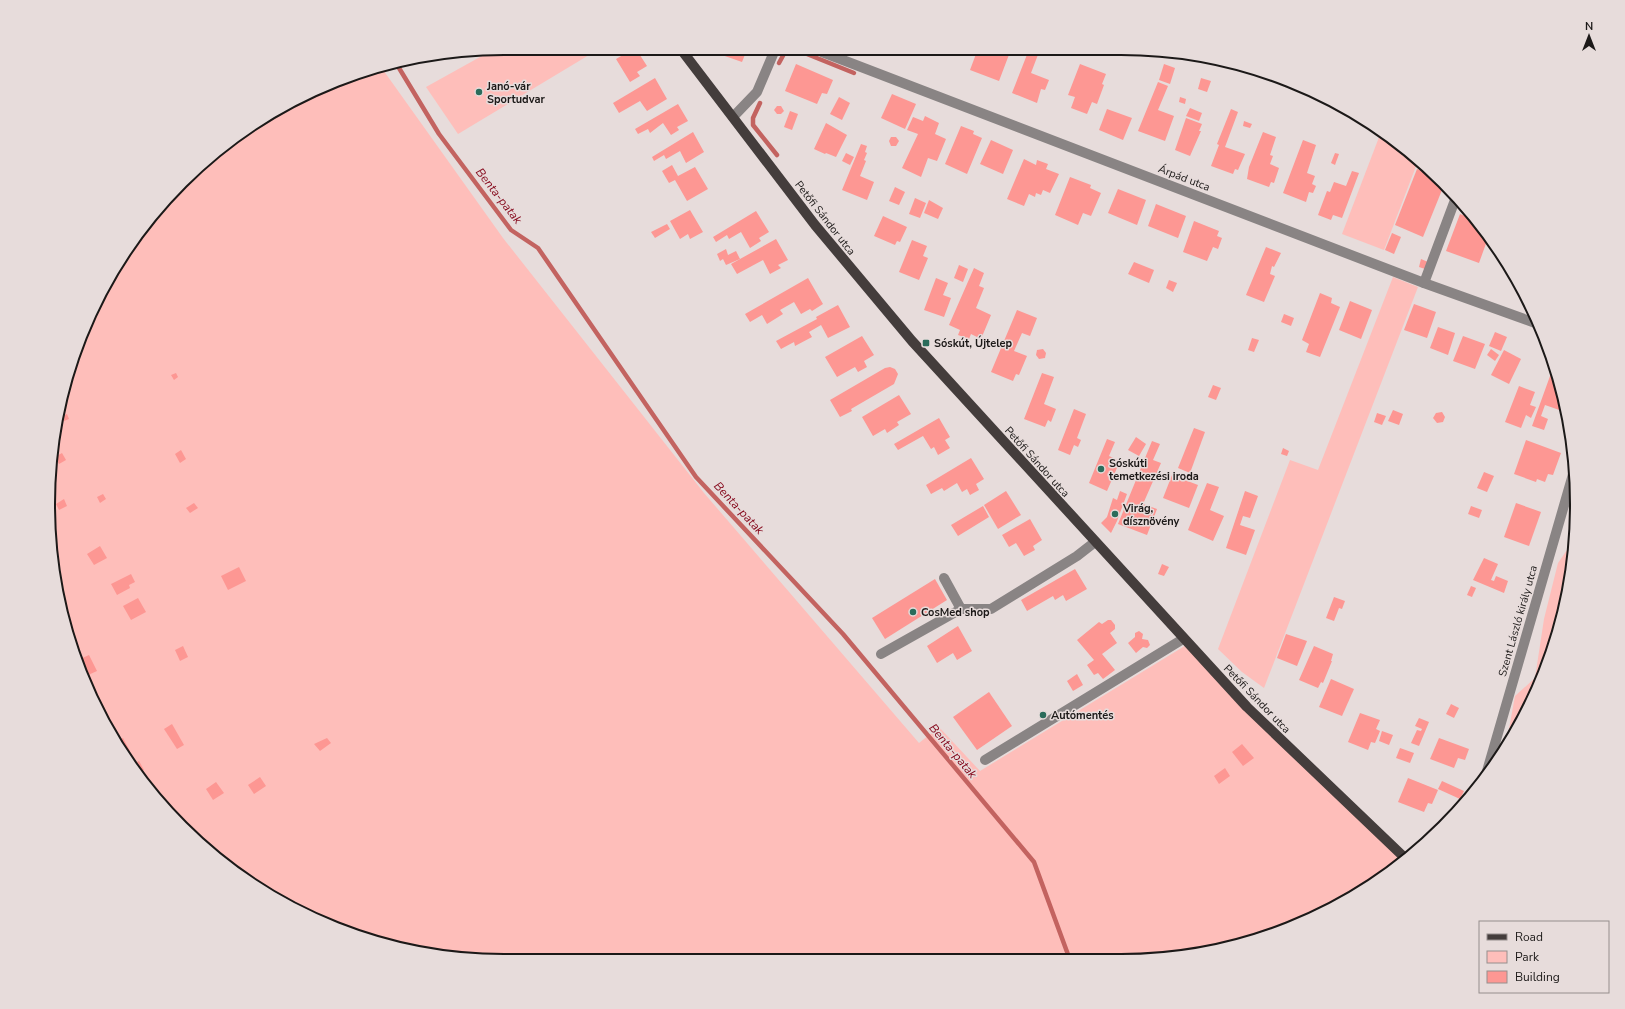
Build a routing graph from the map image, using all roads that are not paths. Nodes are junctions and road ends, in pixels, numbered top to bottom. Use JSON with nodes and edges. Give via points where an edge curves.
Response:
{"nodes":[{"id":1,"x":685,"y":55,"type":"edge"},
{"id":2,"x":773,"y":55,"type":"edge"},
{"id":3,"x":830,"y":55,"type":"edge"},
{"id":4,"x":732,"y":117,"type":"junction"},
{"id":5,"x":1454,"y":203,"type":"edge"},
{"id":6,"x":1424,"y":283,"type":"junction"},
{"id":7,"x":1531,"y":322,"type":"edge"},
{"id":8,"x":1569,"y":487,"type":"edge"},
{"id":9,"x":1095,"y":542,"type":"junction"},
{"id":10,"x":944,"y":578,"type":"dead end"},
{"id":11,"x":962,"y":609,"type":"junction"},
{"id":12,"x":1183,"y":639,"type":"junction"},
{"id":13,"x":881,"y":654,"type":"dead end"},
{"id":14,"x":1491,"y":759,"type":"edge"},
{"id":15,"x":985,"y":760,"type":"dead end"},
{"id":16,"x":1402,"y":855,"type":"edge"}],
"edges":[{"from":1,"to":4,"type":"main road","name":"Petőfi Sándor utca"},
{"from":2,"to":4,"type":"street","via":[[757,92]]},
{"from":3,"to":6,"type":"street","name":"Árpád utca"},
{"from":4,"to":9,"type":"main road","name":"Petőfi Sándor utca","via":[[815,225],[912,342]]},
{"from":5,"to":6,"type":"street"},
{"from":6,"to":7,"type":"street","name":"Árpád utca"},
{"from":8,"to":14,"type":"street","name":"Szent László király utca"},
{"from":9,"to":11,"type":"street","via":[[1077,556],[991,609]]},
{"from":9,"to":12,"type":"main road","name":"Petőfi Sándor utca"},
{"from":10,"to":11,"type":"street"},
{"from":11,"to":13,"type":"street"},
{"from":12,"to":15,"type":"street"},
{"from":12,"to":16,"type":"main road","name":"Petőfi Sándor utca","via":[[1252,712]]}]}
